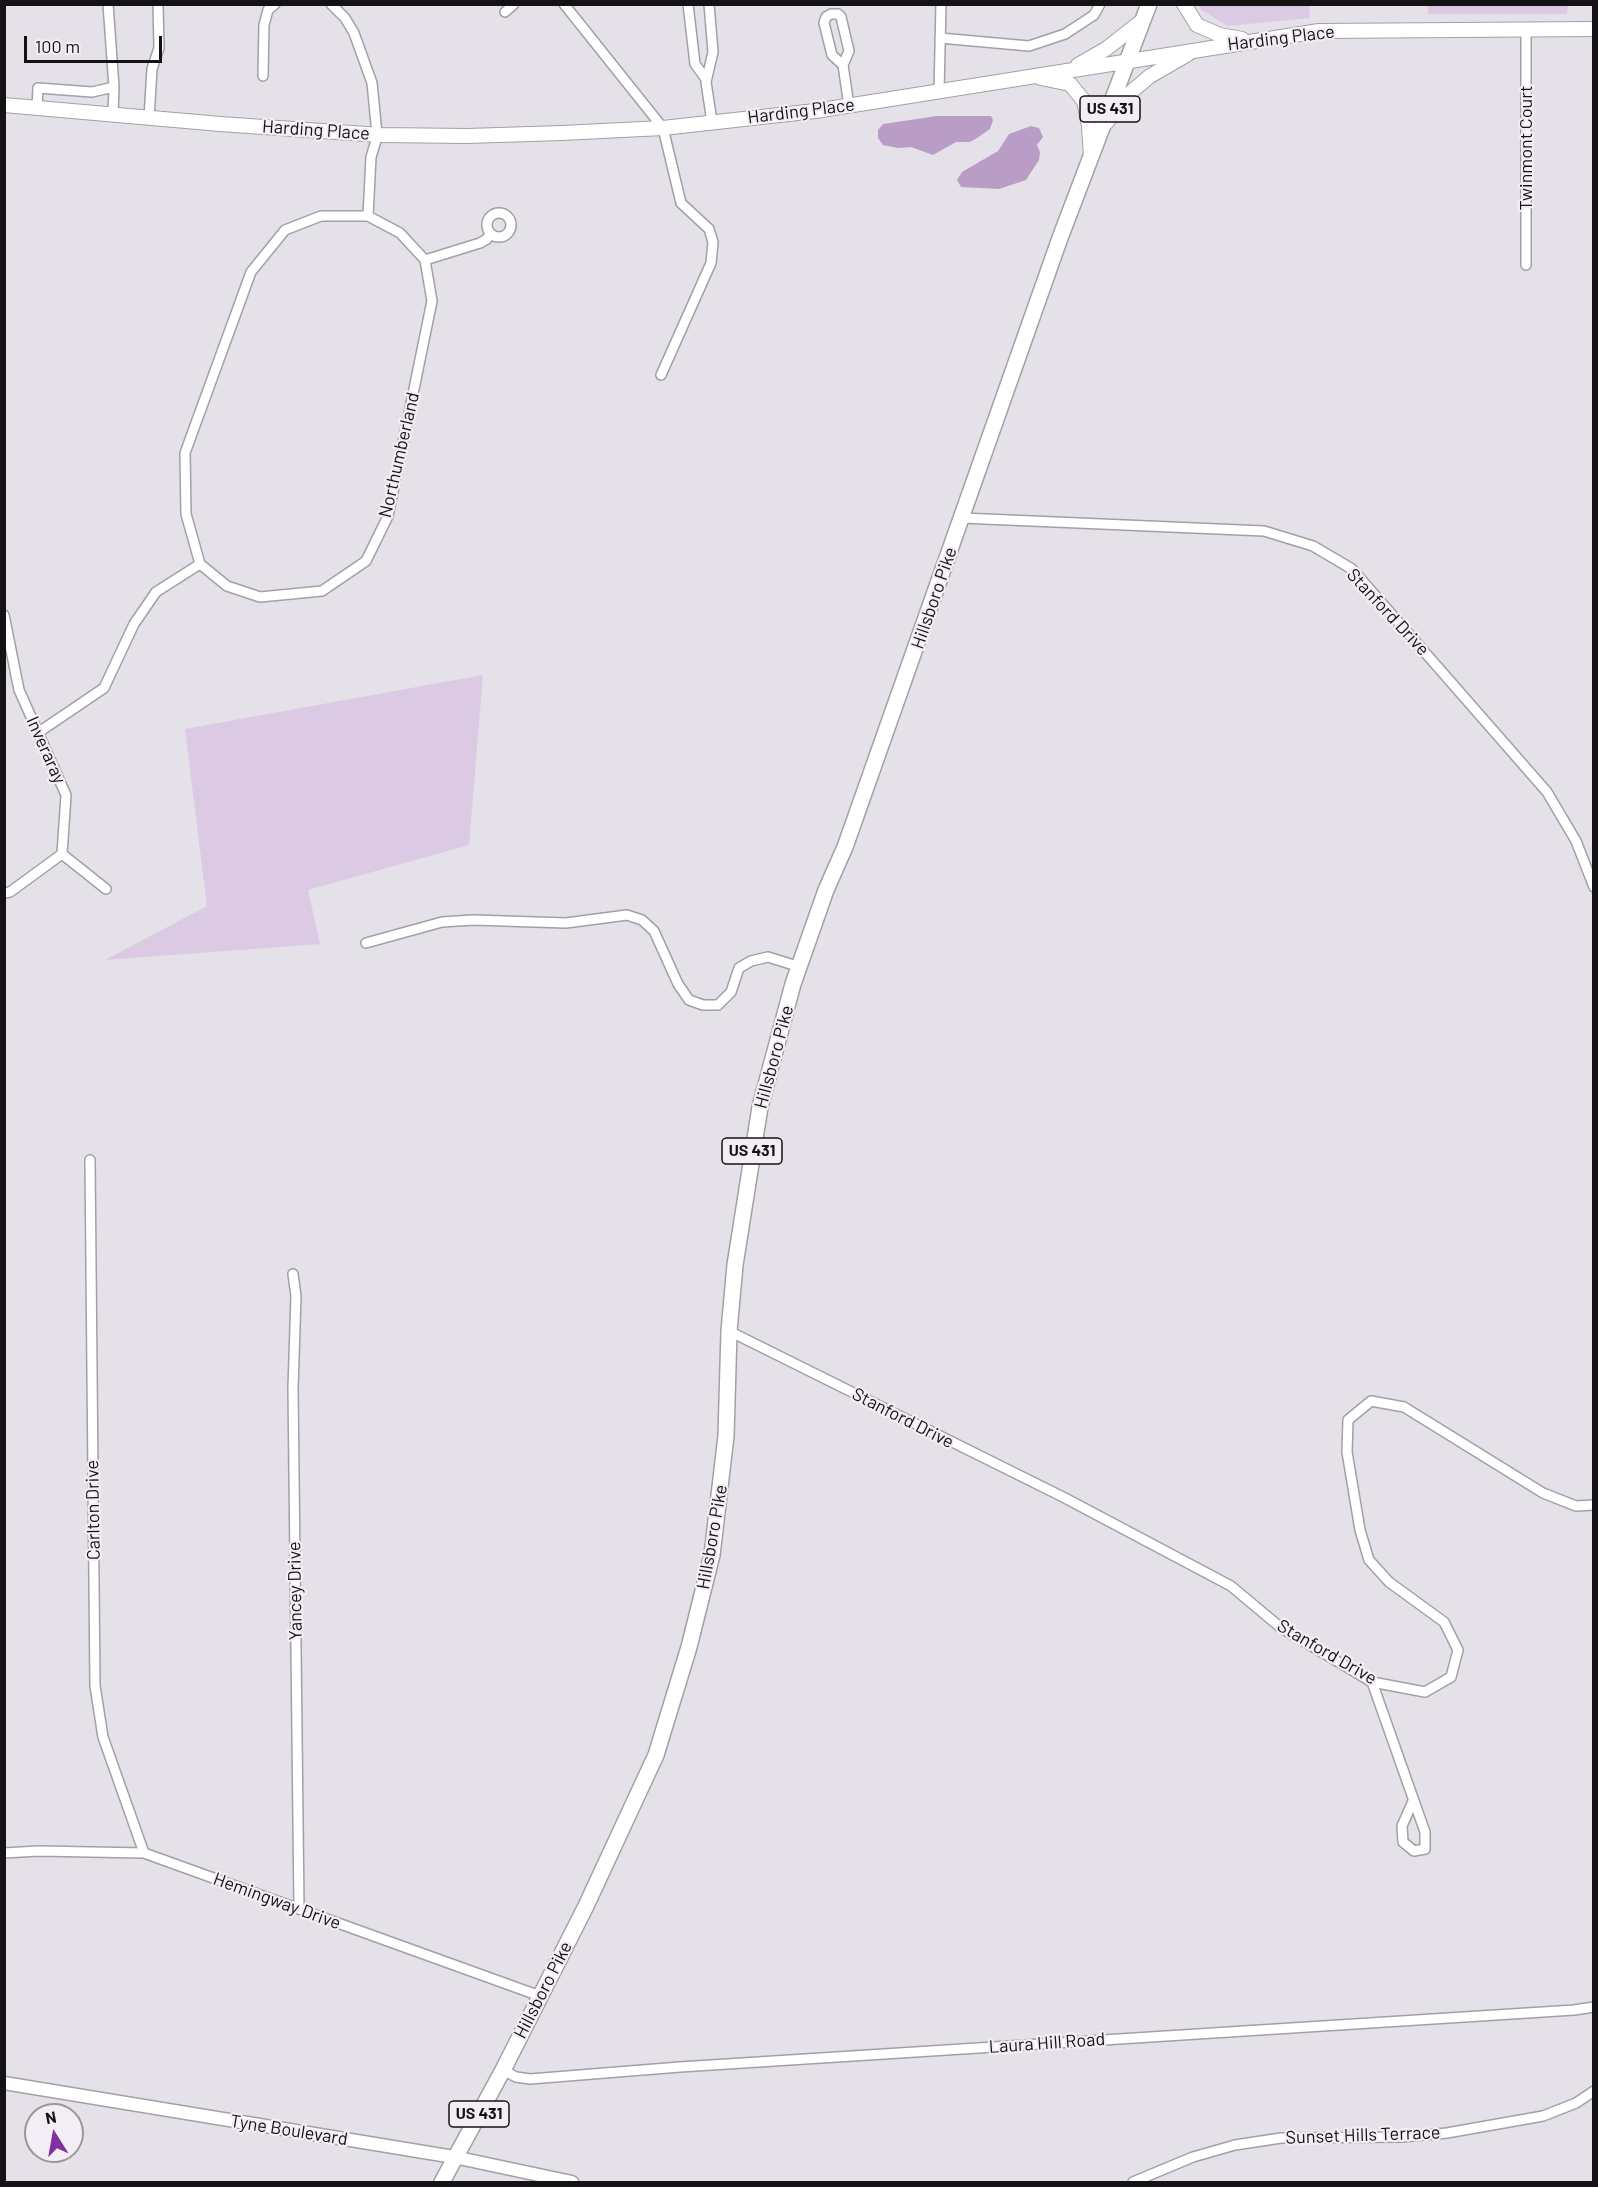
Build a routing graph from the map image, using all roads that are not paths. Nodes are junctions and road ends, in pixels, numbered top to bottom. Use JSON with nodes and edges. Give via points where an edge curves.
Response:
{"nodes":[{"id":1,"x":108,"y":4,"type":"edge"},
{"id":2,"x":159,"y":4,"type":"edge"},
{"id":3,"x":275,"y":4,"type":"edge"},
{"id":4,"x":331,"y":4,"type":"edge"},
{"id":5,"x":514,"y":4,"type":"edge"},
{"id":6,"x":564,"y":4,"type":"edge"},
{"id":7,"x":688,"y":4,"type":"edge"},
{"id":8,"x":709,"y":4,"type":"edge"},
{"id":9,"x":941,"y":4,"type":"edge"},
{"id":10,"x":1100,"y":4,"type":"edge"},
{"id":11,"x":1149,"y":4,"type":"edge"},
{"id":12,"x":1184,"y":4,"type":"edge"},
{"id":13,"x":505,"y":12,"type":"dead end"},
{"id":14,"x":1143,"y":20,"type":"junction"},
{"id":15,"x":1593,"y":29,"type":"edge"},
{"id":16,"x":1526,"y":31,"type":"junction"},
{"id":17,"x":940,"y":38,"type":"junction"},
{"id":18,"x":1253,"y":41,"type":"junction"},
{"id":19,"x":1198,"y":48,"type":"junction"},
{"id":20,"x":1128,"y":60,"type":"junction"},
{"id":21,"x":843,"y":65,"type":"junction"},
{"id":22,"x":1066,"y":71,"type":"junction"},
{"id":23,"x":263,"y":76,"type":"dead end"},
{"id":24,"x":1033,"y":77,"type":"junction"},
{"id":25,"x":706,"y":79,"type":"junction"},
{"id":26,"x":114,"y":87,"type":"junction"},
{"id":27,"x":939,"y":92,"type":"junction"},
{"id":28,"x":4,"y":105,"type":"edge"},
{"id":29,"x":849,"y":106,"type":"junction"},
{"id":30,"x":37,"y":107,"type":"junction"},
{"id":31,"x":113,"y":114,"type":"junction"},
{"id":32,"x":149,"y":118,"type":"junction"},
{"id":33,"x":712,"y":122,"type":"junction"},
{"id":34,"x":663,"y":128,"type":"junction"},
{"id":35,"x":1101,"y":131,"type":"junction"},
{"id":36,"x":378,"y":134,"type":"junction"},
{"id":37,"x":1091,"y":157,"type":"junction"},
{"id":38,"x":368,"y":216,"type":"junction"},
{"id":39,"x":490,"y":233,"type":"dead end"},
{"id":40,"x":426,"y":260,"type":"junction"},
{"id":41,"x":1526,"y":265,"type":"dead end"},
{"id":42,"x":661,"y":375,"type":"dead end"},
{"id":43,"x":962,"y":518,"type":"junction"},
{"id":44,"x":200,"y":564,"type":"junction"},
{"id":45,"x":4,"y":615,"type":"edge"},
{"id":46,"x":39,"y":732,"type":"junction"},
{"id":47,"x":62,"y":854,"type":"junction"},
{"id":48,"x":1593,"y":886,"type":"edge"},
{"id":49,"x":106,"y":889,"type":"dead end"},
{"id":50,"x":4,"y":893,"type":"edge"},
{"id":51,"x":366,"y":943,"type":"dead end"},
{"id":52,"x":800,"y":967,"type":"junction"},
{"id":53,"x":90,"y":1160,"type":"dead end"},
{"id":54,"x":293,"y":1274,"type":"dead end"},
{"id":55,"x":729,"y":1331,"type":"junction"},
{"id":56,"x":1593,"y":1505,"type":"edge"},
{"id":57,"x":1372,"y":1682,"type":"junction"},
{"id":58,"x":1413,"y":1801,"type":"junction"},
{"id":59,"x":4,"y":1853,"type":"edge"},
{"id":60,"x":144,"y":1853,"type":"junction"},
{"id":61,"x":299,"y":1908,"type":"junction"},
{"id":62,"x":540,"y":1996,"type":"junction"},
{"id":63,"x":1593,"y":2007,"type":"edge"},
{"id":64,"x":503,"y":2070,"type":"junction"},
{"id":65,"x":4,"y":2083,"type":"edge"},
{"id":66,"x":1593,"y":2091,"type":"edge"},
{"id":67,"x":454,"y":2157,"type":"junction"},
{"id":68,"x":442,"y":2182,"type":"edge"},
{"id":69,"x":572,"y":2182,"type":"edge"},
{"id":70,"x":1133,"y":2182,"type":"edge"}],
"edges":[{"from":1,"to":26,"type":"street"},
{"from":2,"to":32,"type":"street","via":[[159,48],[152,69]]},
{"from":3,"to":23,"type":"street","via":[[268,10],[264,25]]},
{"from":4,"to":36,"type":"street","via":[[345,18],[372,83]]},
{"from":5,"to":13,"type":"street"},
{"from":6,"to":34,"type":"street"},
{"from":7,"to":25,"type":"street","via":[[695,64]]},
{"from":8,"to":25,"type":"street","via":[[714,52]]},
{"from":9,"to":17,"type":"street"},
{"from":10,"to":17,"type":"street","via":[[1094,15],[1065,34],[1029,46]]},
{"from":11,"to":14,"type":"main road","name":"Hillsboro Pike","number":"US 431"},
{"from":12,"to":18,"type":"main road","via":[[1197,25],[1220,35]]},
{"from":14,"to":20,"type":"main road","name":"Hillsboro Pike","number":"US 431"},
{"from":14,"to":22,"type":"main road","via":[[1106,49]]},
{"from":15,"to":16,"type":"main road","name":"Harding Place"},
{"from":16,"to":18,"type":"main road","name":"Harding Place","via":[[1333,31]]},
{"from":16,"to":41,"type":"street","name":"Twinmont Court"},
{"from":17,"to":27,"type":"street"},
{"from":18,"to":19,"type":"main road","name":"Harding Place"},
{"from":19,"to":20,"type":"main road","name":"Harding Place"},
{"from":19,"to":35,"type":"main road","via":[[1150,76],[1124,98]]},
{"from":20,"to":22,"type":"main road","name":"Harding Place"},
{"from":20,"to":35,"type":"main road","name":"Hillsboro Pike","number":"US 431"},
{"from":21,"to":21,"type":"street","via":[[849,51],[843,22],[838,14],[831,14],[824,23],[832,55]]},
{"from":21,"to":29,"type":"street"},
{"from":22,"to":24,"type":"main road","name":"Harding Place"},
{"from":24,"to":27,"type":"main road","name":"Harding Place"},
{"from":24,"to":37,"type":"main road","via":[[1070,84],[1084,101]]},
{"from":25,"to":33,"type":"street"},
{"from":26,"to":30,"type":"street","via":[[92,92],[38,88]]},
{"from":26,"to":31,"type":"street"},
{"from":27,"to":29,"type":"main road","name":"Harding Place"},
{"from":28,"to":30,"type":"main road","name":"Harding Place"},
{"from":29,"to":33,"type":"main road","name":"Harding Place"},
{"from":30,"to":31,"type":"main road","name":"Harding Place"},
{"from":31,"to":32,"type":"main road","name":"Harding Place"},
{"from":32,"to":36,"type":"main road","name":"Harding Place"},
{"from":33,"to":34,"type":"main road","name":"Harding Place"},
{"from":34,"to":36,"type":"main road","name":"Harding Place","via":[[467,136]]},
{"from":34,"to":42,"type":"street","via":[[681,203],[709,229],[713,242],[711,263]]},
{"from":35,"to":37,"type":"main road","name":"Hillsboro Pike","number":"US 431"},
{"from":36,"to":38,"type":"street","via":[[371,157]]},
{"from":37,"to":43,"type":"main road","name":"Hillsboro Pike","number":"US 431"},
{"from":38,"to":40,"type":"street","via":[[400,233]]},
{"from":38,"to":44,"type":"street","via":[[321,216],[285,231],[251,272],[185,453],[186,514]]},
{"from":39,"to":40,"type":"street","via":[[480,243]]},
{"from":40,"to":44,"type":"street","name":"Northumberland","via":[[432,301],[388,516],[366,561],[322,591],[260,597],[227,586]]},
{"from":43,"to":48,"type":"street","name":"Stanford Drive","via":[[1264,531],[1313,546],[1352,569],[1547,792],[1576,841]]},
{"from":43,"to":52,"type":"main road","name":"Hillsboro Pike","number":"US 431"},
{"from":44,"to":46,"type":"street","via":[[156,592],[134,624],[104,688]]},
{"from":45,"to":46,"type":"street","name":"Inveraray","via":[[19,690]]},
{"from":46,"to":47,"type":"street","name":"Inveraray","via":[[66,795]]},
{"from":47,"to":49,"type":"street"},
{"from":47,"to":50,"type":"street"},
{"from":51,"to":52,"type":"street","via":[[442,922],[566,923],[627,915],[642,920],[654,931],[678,984],[689,1000],[703,1005],[718,1005],[731,992],[740,968],[751,961],[768,957]]},
{"from":52,"to":55,"type":"main road","name":"Hillsboro Pike","number":"US 431","via":[[760,1107],[735,1265]]},
{"from":53,"to":60,"type":"street","name":"Carlton Drive","via":[[95,1686],[103,1737]]},
{"from":54,"to":61,"type":"street","name":"Yancey Drive"},
{"from":55,"to":57,"type":"street","name":"Stanford Drive","via":[[1065,1498],[1231,1586],[1280,1627]]},
{"from":55,"to":62,"type":"main road","name":"Hillsboro Pike","number":"US 431","via":[[721,1496],[712,1555],[689,1647],[656,1755],[618,1841]]},
{"from":56,"to":57,"type":"street","name":"Stanford Drive","via":[[1576,1506],[1543,1493],[1404,1407],[1371,1401],[1348,1420],[1347,1452],[1369,1560],[1389,1582],[1444,1622],[1458,1650],[1451,1677],[1425,1692]]},
{"from":57,"to":58,"type":"street"},
{"from":58,"to":58,"type":"street","via":[[1402,1826],[1402,1842],[1414,1851],[1425,1849],[1425,1832]]},
{"from":59,"to":60,"type":"street","name":"Hemingway Drive"},
{"from":60,"to":61,"type":"street","name":"Hemingway Drive"},
{"from":61,"to":62,"type":"street","name":"Hemingway Drive"},
{"from":62,"to":64,"type":"main road","name":"Hillsboro Pike","number":"US 431"},
{"from":63,"to":64,"type":"street","name":"Laura Hill Road","via":[[530,2079]]},
{"from":64,"to":67,"type":"main road","name":"Hillsboro Pike","number":"US 431"},
{"from":65,"to":67,"type":"street","name":"Tyne Boulevard"},
{"from":66,"to":70,"type":"street","name":"Sunset Hills Terrace","via":[[1576,2103],[1543,2116],[1447,2133],[1281,2138],[1235,2145]]},
{"from":67,"to":68,"type":"main road","name":"Hillsboro Pike","number":"US 431"},
{"from":67,"to":69,"type":"street","name":"Tyne Boulevard"}]}
